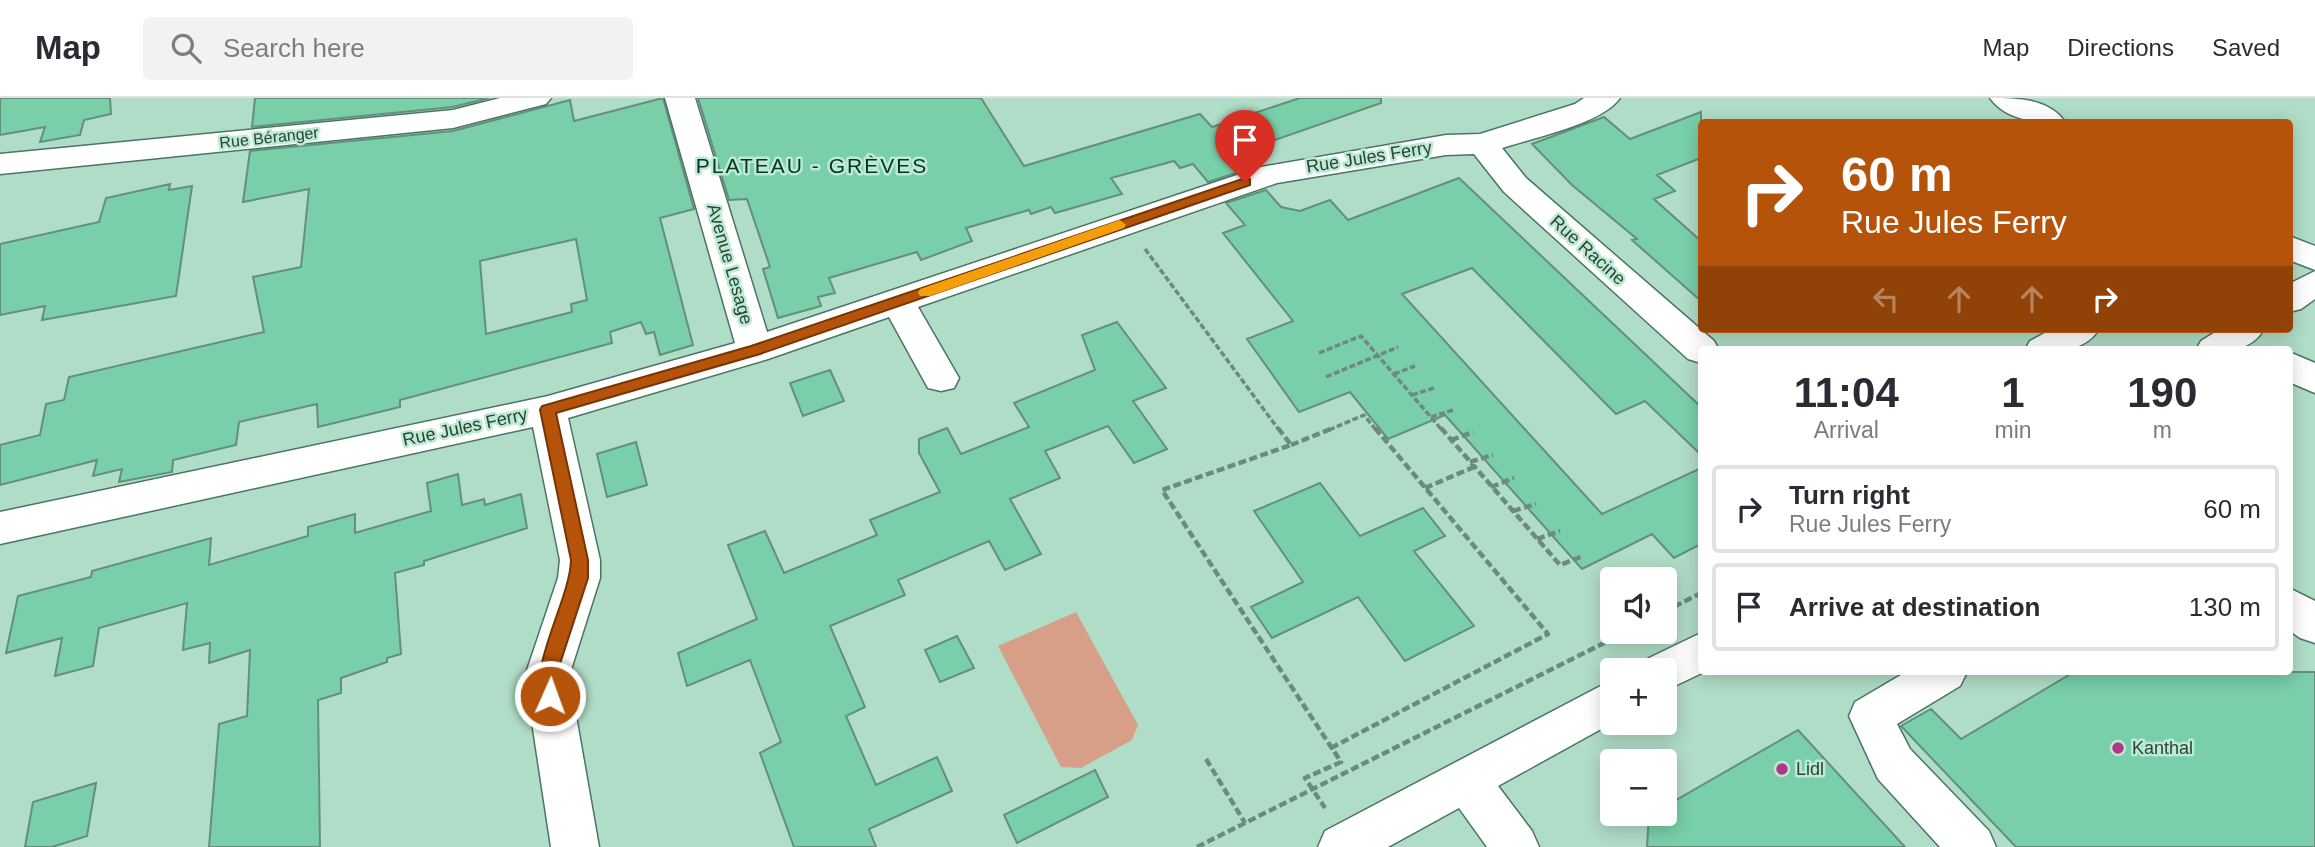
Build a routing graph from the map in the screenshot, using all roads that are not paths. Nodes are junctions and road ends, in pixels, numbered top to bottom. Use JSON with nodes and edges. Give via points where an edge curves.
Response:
{"nodes":[{"id":1,"x":536,"y":98,"type":"edge"},
{"id":2,"x":680,"y":98,"type":"edge"},
{"id":3,"x":1605,"y":98,"type":"edge"},
{"id":4,"x":2005,"y":98,"type":"edge"},
{"id":5,"x":2044,"y":119,"type":"edge"},
{"id":6,"x":1482,"y":144,"type":"junction"},
{"id":7,"x":0,"y":164,"type":"edge"},
{"id":8,"x":2293,"y":249,"type":"edge"},
{"id":9,"x":2315,"y":259,"type":"edge"},
{"id":10,"x":2315,"y":283,"type":"edge"},
{"id":11,"x":2293,"y":297,"type":"edge"},
{"id":12,"x":898,"y":303,"type":"junction"},
{"id":13,"x":2074,"y":333,"type":"edge"},
{"id":14,"x":2050,"y":346,"type":"edge"},
{"id":15,"x":1698,"y":347,"type":"edge"},
{"id":16,"x":755,"y":350,"type":"junction"},
{"id":17,"x":2293,"y":367,"type":"edge"},
{"id":18,"x":941,"y":378,"type":"dead end"},
{"id":19,"x":2315,"y":380,"type":"edge"},
{"id":20,"x":548,"y":410,"type":"junction"},
{"id":21,"x":0,"y":528,"type":"edge"},
{"id":22,"x":2293,"y":609,"type":"edge"},
{"id":23,"x":2315,"y":625,"type":"edge"},
{"id":24,"x":1698,"y":654,"type":"edge"},
{"id":25,"x":1677,"y":665,"type":"edge"},
{"id":26,"x":1940,"y":675,"type":"edge"},
{"id":27,"x":1600,"y":706,"type":"edge"},
{"id":28,"x":1465,"y":779,"type":"junction"},
{"id":29,"x":1345,"y":845,"type":"edge"},
{"id":30,"x":575,"y":847,"type":"edge"},
{"id":31,"x":1515,"y":847,"type":"edge"},
{"id":32,"x":1972,"y":847,"type":"edge"}],
"edges":[{"from":1,"to":7,"type":"street","name":"Rue Béranger","via":[[453,118]]},
{"from":2,"to":16,"type":"street","name":"Avenue Lesage"},
{"from":3,"to":6,"type":"street","name":"Rue Jules Ferry","via":[[1586,110]]},
{"from":4,"to":5,"type":"street"},
{"from":6,"to":12,"type":"street","name":"Rue Jules Ferry","via":[[1446,145],[1272,174]]},
{"from":6,"to":15,"type":"street","name":"Rue Racine","via":[[1515,185]]},
{"from":8,"to":9,"type":"street"},
{"from":10,"to":11,"type":"street"},
{"from":12,"to":16,"type":"street","name":"Rue Jules Ferry"},
{"from":12,"to":18,"type":"street"},
{"from":13,"to":14,"type":"street"},
{"from":16,"to":20,"type":"street","name":"Rue Jules Ferry"},
{"from":17,"to":19,"type":"street"},
{"from":20,"to":21,"type":"street","name":"Rue Jules Ferry"},
{"from":20,"to":30,"type":"street","via":[[580,560],[579,578],[547,676]]},
{"from":22,"to":23,"type":"street"},
{"from":24,"to":25,"type":"street"},
{"from":26,"to":32,"type":"street","via":[[1871,716],[1894,764]]},
{"from":27,"to":28,"type":"street"},
{"from":28,"to":29,"type":"street"},
{"from":28,"to":31,"type":"street"}]}
